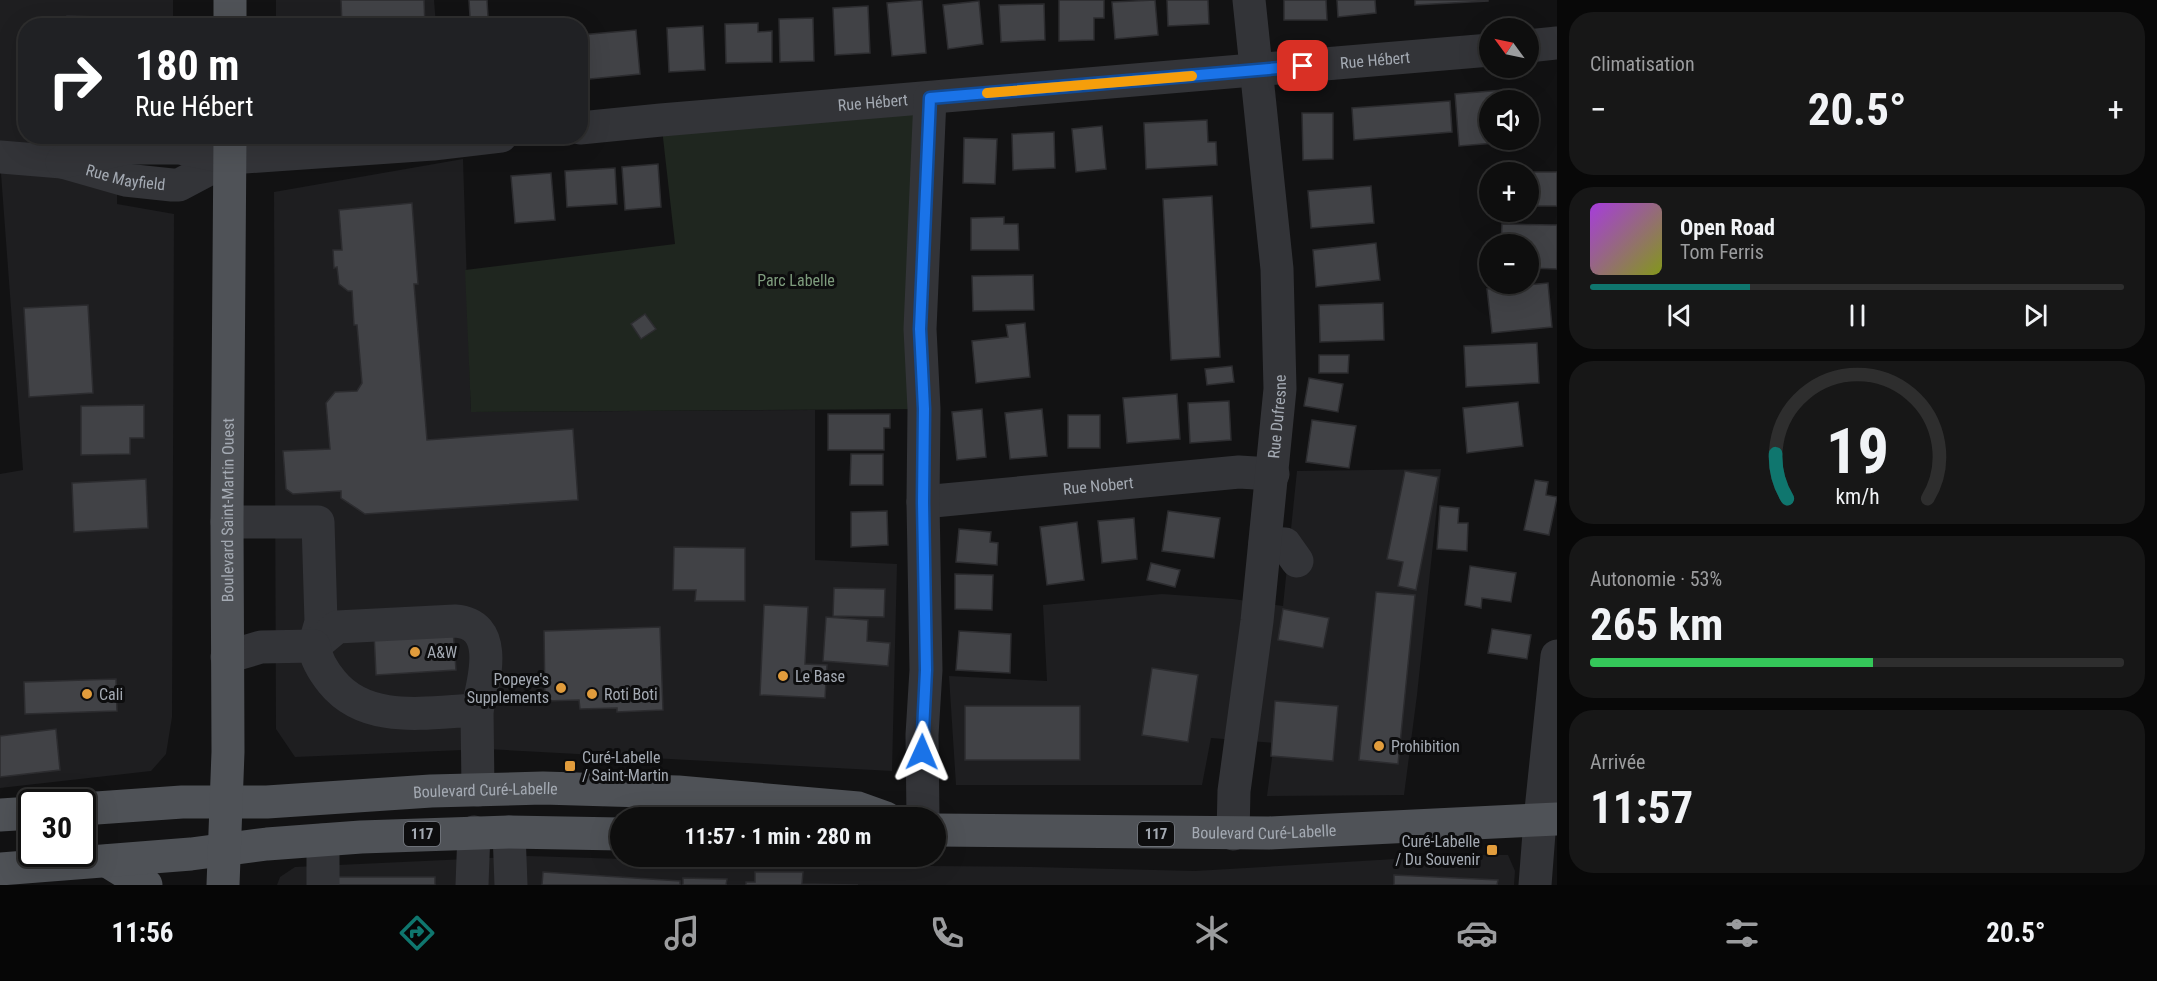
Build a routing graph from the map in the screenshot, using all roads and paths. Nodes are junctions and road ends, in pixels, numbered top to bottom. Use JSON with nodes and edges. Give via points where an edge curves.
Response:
{"nodes":[{"id":1,"x":230,"y":0,"type":"edge"},
{"id":2,"x":1249,"y":0,"type":"edge"},
{"id":3,"x":230,"y":18,"type":"edge"},
{"id":4,"x":1557,"y":43,"type":"edge"},
{"id":5,"x":1539,"y":45,"type":"edge"},
{"id":6,"x":1479,"y":51,"type":"edge"},
{"id":7,"x":1256,"y":70,"type":"junction"},
{"id":8,"x":930,"y":98,"type":"junction"},
{"id":9,"x":588,"y":127,"type":"edge"},
{"id":10,"x":433,"y":144,"type":"edge"},
{"id":11,"x":230,"y":147,"type":"edge"},
{"id":12,"x":0,"y":157,"type":"edge"},
{"id":13,"x":1273,"y":474,"type":"junction"},
{"id":14,"x":923,"y":502,"type":"junction"},
{"id":15,"x":227,"y":522,"type":"junction"},
{"id":16,"x":1265,"y":543,"type":"junction"},
{"id":17,"x":1297,"y":561,"type":"dead end"},
{"id":18,"x":314,"y":646,"type":"junction"},
{"id":19,"x":1557,"y":656,"type":"edge"},
{"id":20,"x":227,"y":657,"type":"junction"},
{"id":21,"x":477,"y":711,"type":"junction"},
{"id":22,"x":478,"y":790,"type":"junction"},
{"id":23,"x":225,"y":801,"type":"junction"},
{"id":24,"x":847,"y":807,"type":"edge"},
{"id":25,"x":923,"y":807,"type":"edge"},
{"id":26,"x":96,"y":808,"type":"edge"},
{"id":27,"x":18,"y":814,"type":"edge"},
{"id":28,"x":0,"y":815,"type":"edge"},
{"id":29,"x":1548,"y":819,"type":"edge"},
{"id":30,"x":509,"y":831,"type":"junction"},
{"id":31,"x":946,"y":831,"type":"edge"},
{"id":32,"x":474,"y":832,"type":"junction"},
{"id":33,"x":610,"y":834,"type":"edge"},
{"id":34,"x":1233,"y":834,"type":"junction"},
{"id":35,"x":322,"y":840,"type":"junction"},
{"id":36,"x":223,"y":850,"type":"junction"},
{"id":37,"x":107,"y":861,"type":"junction"},
{"id":38,"x":0,"y":869,"type":"edge"},
{"id":39,"x":146,"y":885,"type":"edge"},
{"id":40,"x":223,"y":885,"type":"edge"},
{"id":41,"x":322,"y":885,"type":"edge"},
{"id":42,"x":472,"y":885,"type":"edge"},
{"id":43,"x":512,"y":885,"type":"edge"},
{"id":44,"x":1535,"y":885,"type":"edge"}],
"edges":[{"from":1,"to":3,"type":"main road"},
{"from":2,"to":7,"type":"street","name":"Rue Dufresne"},
{"from":4,"to":5,"type":"street"},
{"from":6,"to":7,"type":"street","name":"Rue Hébert"},
{"from":7,"to":8,"type":"street","name":"Rue Hébert"},
{"from":7,"to":13,"type":"street","name":"Rue Dufresne","via":[[1278,269],[1280,388]]},
{"from":8,"to":9,"type":"street","name":"Rue Hébert"},
{"from":8,"to":14,"type":"street","via":[[920,329]]},
{"from":10,"to":11,"type":"street"},
{"from":11,"to":12,"type":"street","name":"Rue Mayfield","via":[[179,185],[125,180],[62,162]]},
{"from":11,"to":15,"type":"main road","name":"Boulevard Saint-Martin Ouest"},
{"from":13,"to":14,"type":"street","name":"Rue Nobert","via":[[1239,472]]},
{"from":13,"to":16,"type":"street","name":"Rue Dufresne"},
{"from":14,"to":25,"type":"street","via":[[926,670]]},
{"from":15,"to":18,"type":"street","via":[[318,522],[321,622]]},
{"from":15,"to":20,"type":"main road","name":"Boulevard Saint-Martin Ouest"},
{"from":16,"to":17,"type":"street","via":[[1285,544]]},
{"from":16,"to":34,"type":"street","name":"Rue Dufresne","via":[[1234,791]]},
{"from":18,"to":20,"type":"street","via":[[261,647]]},
{"from":18,"to":21,"type":"street","via":[[318,662],[336,687],[368,708],[398,713]]},
{"from":18,"to":21,"type":"street","via":[[337,627],[455,621],[472,625],[484,641],[485,674]]},
{"from":19,"to":29,"type":"street"},
{"from":20,"to":23,"type":"main road","name":"Boulevard Saint-Martin Ouest"},
{"from":21,"to":22,"type":"street"},
{"from":22,"to":23,"type":"main road","name":"Boulevard Curé-Labelle"},
{"from":22,"to":24,"type":"main road","name":"Boulevard Curé-Labelle","via":[[678,792]]},
{"from":23,"to":26,"type":"main road","name":"Boulevard Curé-Labelle"},
{"from":23,"to":36,"type":"main road","name":"Boulevard Saint-Martin Ouest"},
{"from":27,"to":28,"type":"main road"},
{"from":29,"to":34,"type":"main road","name":"Boulevard Curé-Labelle","number":"117"},
{"from":29,"to":44,"type":"street"},
{"from":30,"to":32,"type":"main road","number":"117"},
{"from":30,"to":33,"type":"main road","number":"117"},
{"from":30,"to":43,"type":"street"},
{"from":31,"to":34,"type":"main road","name":"Boulevard Curé-Labelle","number":"117"},
{"from":32,"to":35,"type":"main road","number":"117"},
{"from":32,"to":42,"type":"street"},
{"from":35,"to":36,"type":"main road","number":"117"},
{"from":35,"to":41,"type":"street"},
{"from":36,"to":37,"type":"main road","number":"117"},
{"from":36,"to":40,"type":"main road","name":"Boulevard Saint-Martin Ouest"},
{"from":37,"to":38,"type":"main road","number":"117"},
{"from":37,"to":39,"type":"main road"}]}
